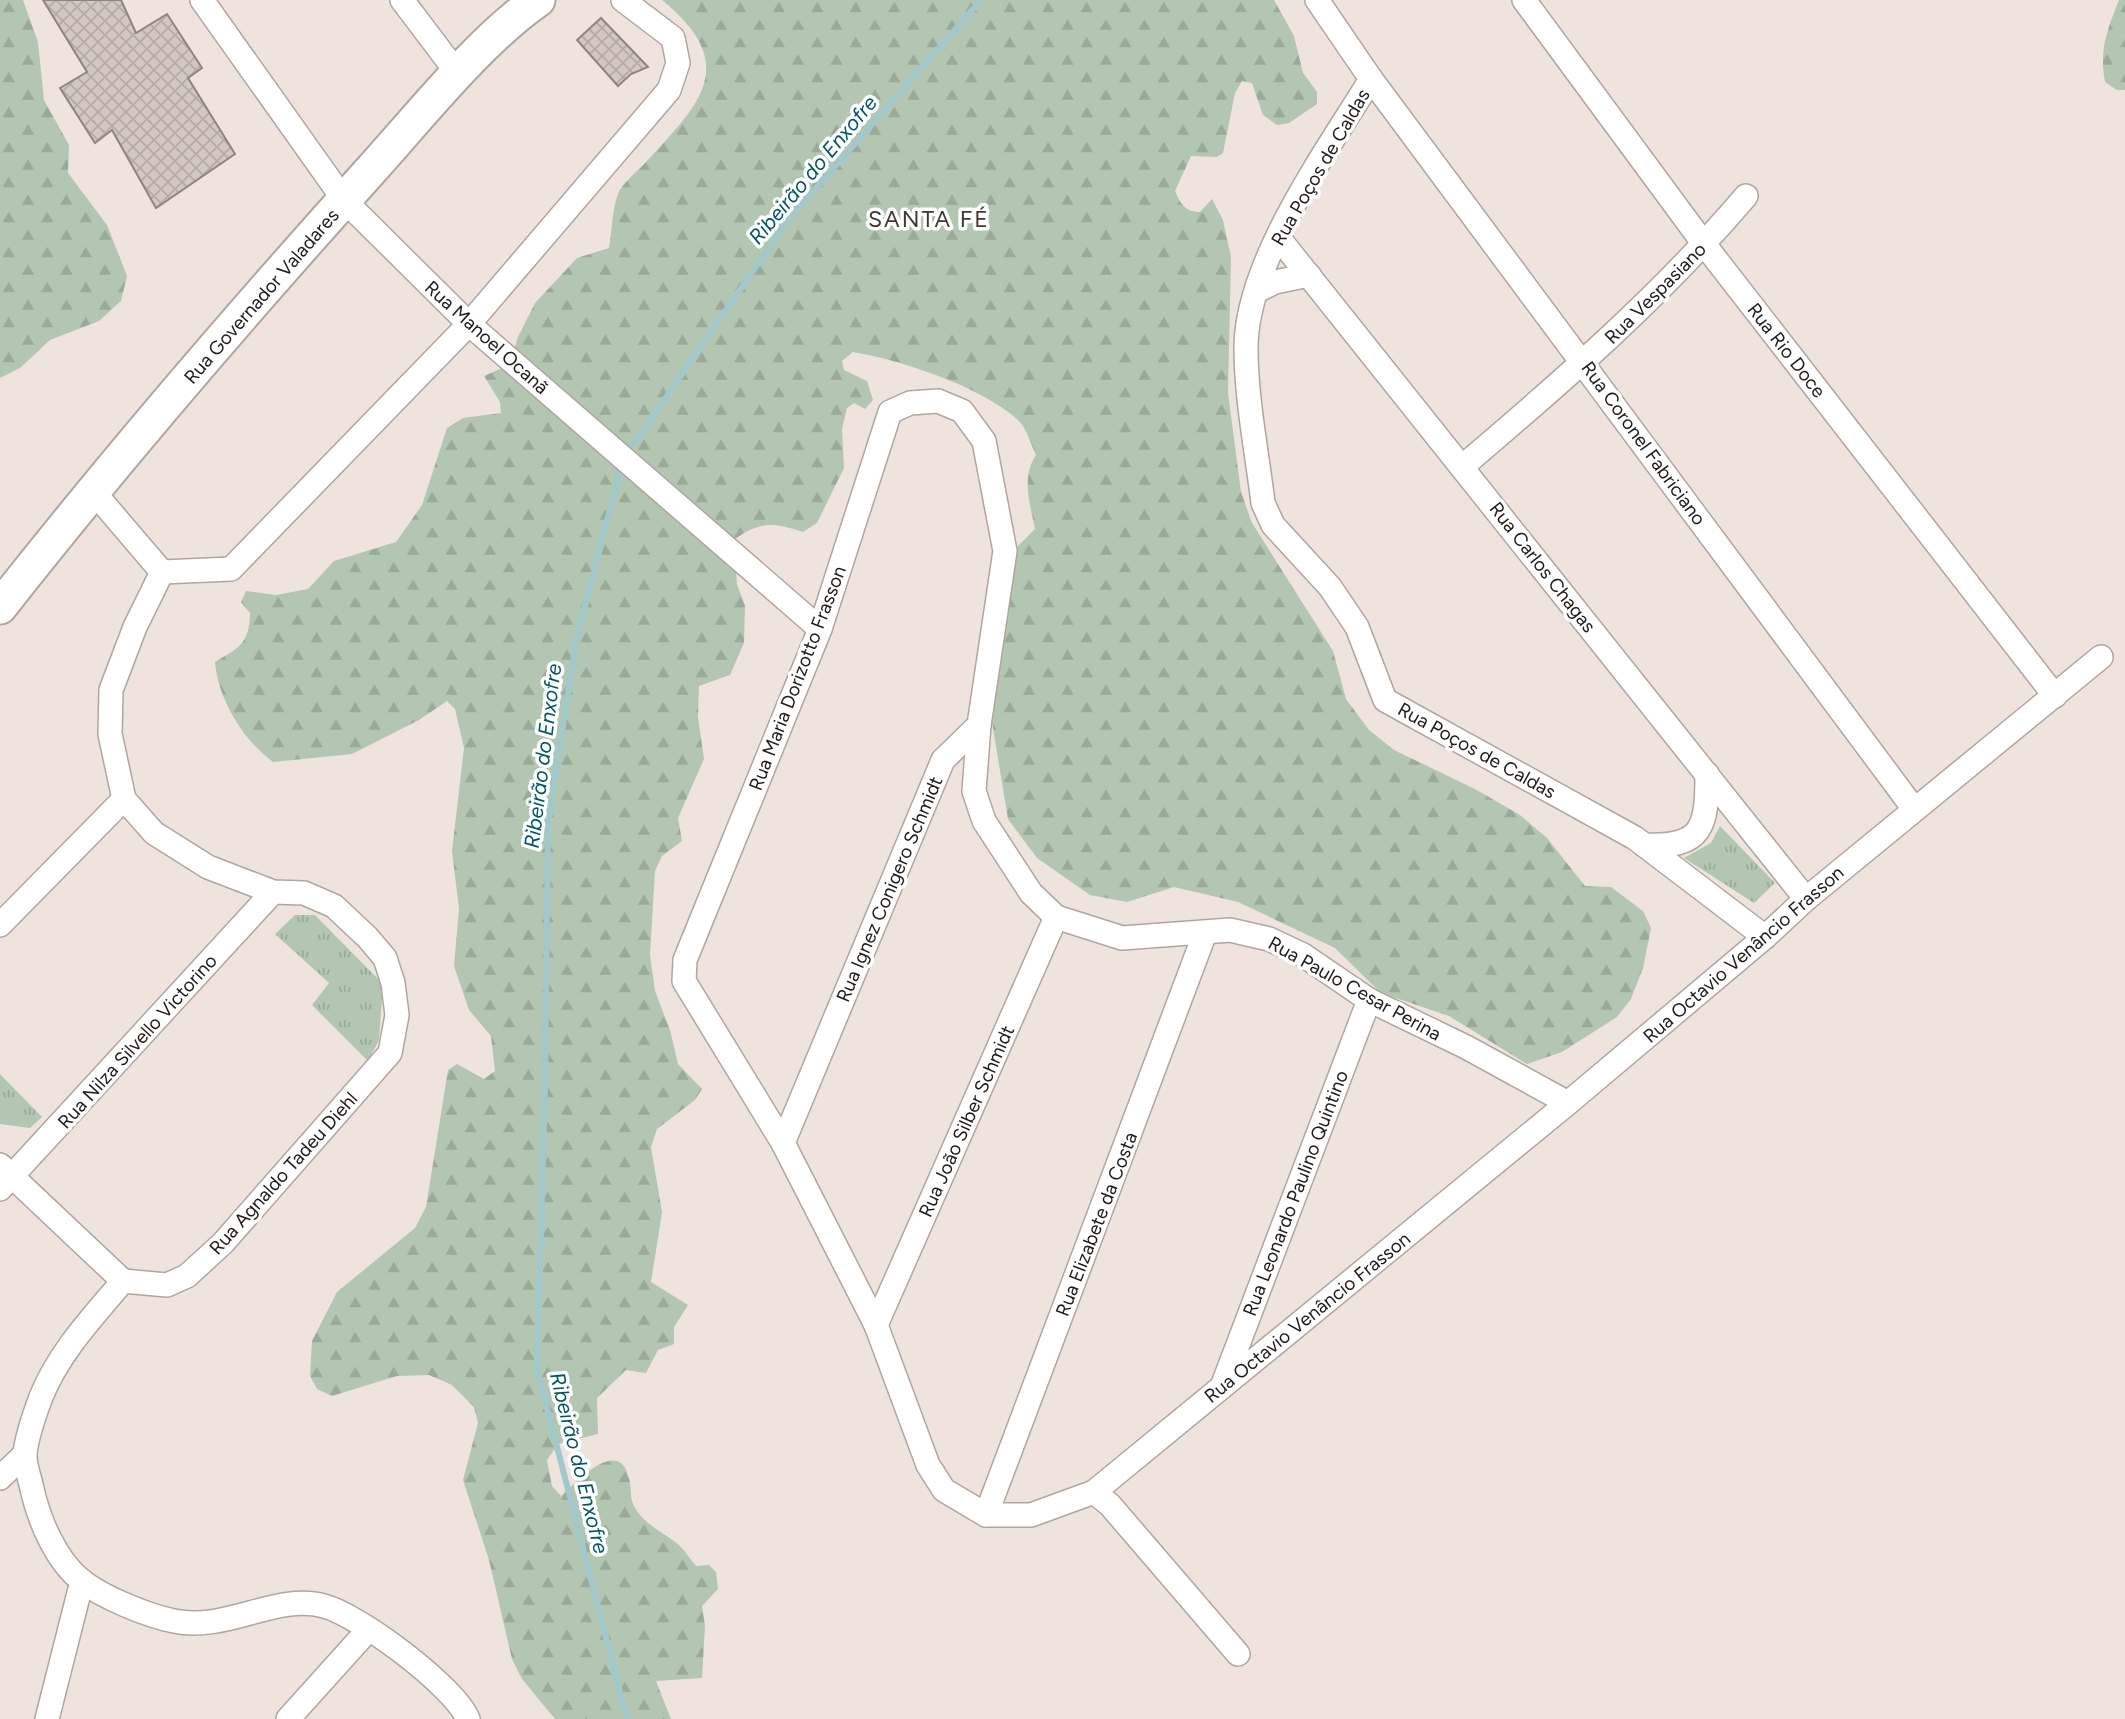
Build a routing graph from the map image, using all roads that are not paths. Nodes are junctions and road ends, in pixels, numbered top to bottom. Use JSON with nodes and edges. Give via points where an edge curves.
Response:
{"nodes":[{"id":1,"x":202,"y":0,"type":"edge"},
{"id":2,"x":402,"y":0,"type":"edge"},
{"id":3,"x":538,"y":0,"type":"edge"},
{"id":4,"x":623,"y":0,"type":"edge"},
{"id":5,"x":1317,"y":0,"type":"edge"},
{"id":6,"x":1524,"y":0,"type":"edge"},
{"id":7,"x":458,"y":74,"type":"junction"},
{"id":8,"x":1371,"y":79,"type":"junction"},
{"id":9,"x":1746,"y":195,"type":"dead end"},
{"id":10,"x":344,"y":200,"type":"junction"},
{"id":11,"x":1278,"y":237,"type":"junction"},
{"id":12,"x":1704,"y":244,"type":"junction"},
{"id":13,"x":1309,"y":275,"type":"junction"},
{"id":14,"x":1257,"y":291,"type":"junction"},
{"id":15,"x":469,"y":324,"type":"junction"},
{"id":16,"x":1585,"y":363,"type":"junction"},
{"id":17,"x":1464,"y":466,"type":"junction"},
{"id":18,"x":92,"y":490,"type":"junction"},
{"id":19,"x":163,"y":572,"type":"junction"},
{"id":20,"x":0,"y":607,"type":"edge"},
{"id":21,"x":820,"y":629,"type":"junction"},
{"id":22,"x":2101,"y":657,"type":"dead end"},
{"id":23,"x":2055,"y":696,"type":"junction"},
{"id":24,"x":979,"y":725,"type":"junction"},
{"id":25,"x":1707,"y":774,"type":"junction"},
{"id":26,"x":124,"y":799,"type":"junction"},
{"id":27,"x":1914,"y":809,"type":"junction"},
{"id":28,"x":1644,"y":845,"type":"junction"},
{"id":29,"x":273,"y":892,"type":"junction"},
{"id":30,"x":1805,"y":899,"type":"junction"},
{"id":31,"x":1056,"y":917,"type":"junction"},
{"id":32,"x":0,"y":925,"type":"edge"},
{"id":33,"x":1205,"y":933,"type":"junction"},
{"id":34,"x":1765,"y":937,"type":"junction"},
{"id":35,"x":685,"y":960,"type":"joint"},
{"id":36,"x":1369,"y":1000,"type":"junction"},
{"id":37,"x":1568,"y":1103,"type":"junction"},
{"id":38,"x":783,"y":1143,"type":"junction"},
{"id":39,"x":4,"y":1177,"type":"edge"},
{"id":40,"x":123,"y":1280,"type":"junction"},
{"id":41,"x":876,"y":1325,"type":"junction"},
{"id":42,"x":1222,"y":1387,"type":"junction"},
{"id":43,"x":25,"y":1454,"type":"junction"},
{"id":44,"x":0,"y":1478,"type":"edge"},
{"id":45,"x":1094,"y":1492,"type":"junction"},
{"id":46,"x":986,"y":1515,"type":"junction"},
{"id":47,"x":82,"y":1581,"type":"junction"},
{"id":48,"x":369,"y":1629,"type":"junction"},
{"id":49,"x":1237,"y":1654,"type":"dead end"},
{"id":50,"x":44,"y":1714,"type":"edge"},
{"id":51,"x":288,"y":1719,"type":"edge"},
{"id":52,"x":468,"y":1719,"type":"edge"}],
"edges":[{"from":1,"to":10,"type":"street","name":"Rua Manoel Ocanã"},
{"from":2,"to":7,"type":"street"},
{"from":3,"to":7,"type":"street","name":"Rua Governador Valadares"},
{"from":4,"to":15,"type":"street","via":[[673,38],[678,63],[668,90]]},
{"from":5,"to":8,"type":"street","name":"Rua Poços de Caldas"},
{"from":6,"to":12,"type":"street","name":"Rua Rio Doce"},
{"from":7,"to":10,"type":"street","name":"Rua Governador Valadares"},
{"from":8,"to":11,"type":"street","name":"Rua Poços de Caldas"},
{"from":8,"to":16,"type":"street","name":"Rua Coronel Fabriciano"},
{"from":9,"to":12,"type":"street","name":"Rua Vespasiano"},
{"from":10,"to":15,"type":"street","name":"Rua Manoel Ocanã"},
{"from":10,"to":18,"type":"street","name":"Rua Governador Valadares"},
{"from":11,"to":13,"type":"street","name":"Rua Carlos Chagas"},
{"from":11,"to":14,"type":"street","name":"Rua Poços de Caldas"},
{"from":12,"to":16,"type":"street","name":"Rua Vespasiano"},
{"from":12,"to":23,"type":"street","name":"Rua Rio Doce"},
{"from":13,"to":14,"type":"street"},
{"from":13,"to":17,"type":"street","name":"Rua Carlos Chagas"},
{"from":14,"to":28,"type":"street","name":"Rua Poços de Caldas","via":[[1246,349],[1263,503],[1273,525],[1330,587],[1357,627],[1385,700]]},
{"from":15,"to":19,"type":"street","via":[[231,569]]},
{"from":15,"to":21,"type":"street","name":"Rua Manoel Ocanã"},
{"from":16,"to":17,"type":"street","name":"Rua Vespasiano"},
{"from":16,"to":27,"type":"street","name":"Rua Coronel Fabriciano"},
{"from":17,"to":25,"type":"street","name":"Rua Carlos Chagas"},
{"from":18,"to":19,"type":"street"},
{"from":18,"to":20,"type":"street","name":"Rua Governador Valadares"},
{"from":19,"to":26,"type":"street","name":"Rua Agnaldo Tadeu Diehl","via":[[111,690],[110,734]]},
{"from":21,"to":24,"type":"street","name":"Rua Maria Dorizotto Frasson","via":[[890,412],[910,402],[938,401],[962,411],[984,440],[1005,551]]},
{"from":21,"to":35,"type":"street","name":"Rua Maria Dorizotto Frasson"},
{"from":22,"to":23,"type":"street","name":"Rua Octavio Venâncio Frasson"},
{"from":23,"to":27,"type":"street","name":"Rua Octavio Venâncio Frasson"},
{"from":24,"to":31,"type":"street","name":"Rua Paulo Cesar Perina","via":[[974,791],[978,808],[1004,857]]},
{"from":24,"to":38,"type":"street","name":"Rua Ignez Conigero Schmidt","via":[[943,760]]},
{"from":25,"to":28,"type":"street","via":[[1702,828],[1691,839],[1671,846]]},
{"from":25,"to":30,"type":"street","name":"Rua Carlos Chagas"},
{"from":26,"to":29,"type":"street","name":"Rua Agnaldo Tadeu Diehl","via":[[154,833],[208,867]]},
{"from":26,"to":32,"type":"street"},
{"from":27,"to":30,"type":"street","name":"Rua Octavio Venâncio Frasson"},
{"from":28,"to":34,"type":"street","name":"Rua Poços de Caldas"},
{"from":29,"to":39,"type":"street","name":"Rua Nilza Silvello Victorino"},
{"from":29,"to":40,"type":"street","name":"Rua Agnaldo Tadeu Diehl","via":[[304,892],[334,906],[385,958],[397,1015],[390,1053],[223,1243],[187,1276],[167,1284]]},
{"from":30,"to":34,"type":"street","name":"Rua Octavio Venâncio Frasson"},
{"from":31,"to":33,"type":"street","name":"Rua Paulo Cesar Perina","via":[[1122,938]]},
{"from":31,"to":41,"type":"street","name":"Rua João Silber Schmidt"},
{"from":33,"to":36,"type":"street","name":"Rua Paulo Cesar Perina","via":[[1230,930],[1269,939],[1303,955]]},
{"from":33,"to":46,"type":"street","name":"Rua Elizabete da Costa"},
{"from":34,"to":37,"type":"street","name":"Rua Octavio Venâncio Frasson"},
{"from":35,"to":38,"type":"street","name":"Rua Octavio Venâncio Frasson","via":[[684,981]]},
{"from":36,"to":37,"type":"street","name":"Rua Paulo Cesar Perina"},
{"from":36,"to":42,"type":"street","name":"Rua Leonardo Paulino Quintino"},
{"from":37,"to":42,"type":"street","name":"Rua Octavio Venâncio Frasson"},
{"from":38,"to":41,"type":"street","name":"Rua Octavio Venâncio Frasson"},
{"from":39,"to":40,"type":"street"},
{"from":40,"to":43,"type":"street","via":[[63,1353],[41,1397]]},
{"from":41,"to":46,"type":"street","name":"Rua Octavio Venâncio Frasson","via":[[928,1465],[944,1490]]},
{"from":42,"to":45,"type":"street","name":"Rua Octavio Venâncio Frasson"},
{"from":43,"to":44,"type":"street"},
{"from":43,"to":47,"type":"street","via":[[36,1503],[58,1553]]},
{"from":45,"to":46,"type":"street","name":"Rua Octavio Venâncio Frasson","via":[[1031,1516]]},
{"from":45,"to":49,"type":"street"},
{"from":47,"to":48,"type":"street","via":[[122,1603],[174,1621],[237,1619],[301,1601],[327,1607]]},
{"from":47,"to":50,"type":"street"},
{"from":48,"to":51,"type":"street"},
{"from":48,"to":52,"type":"street","via":[[426,1672]]}]}
